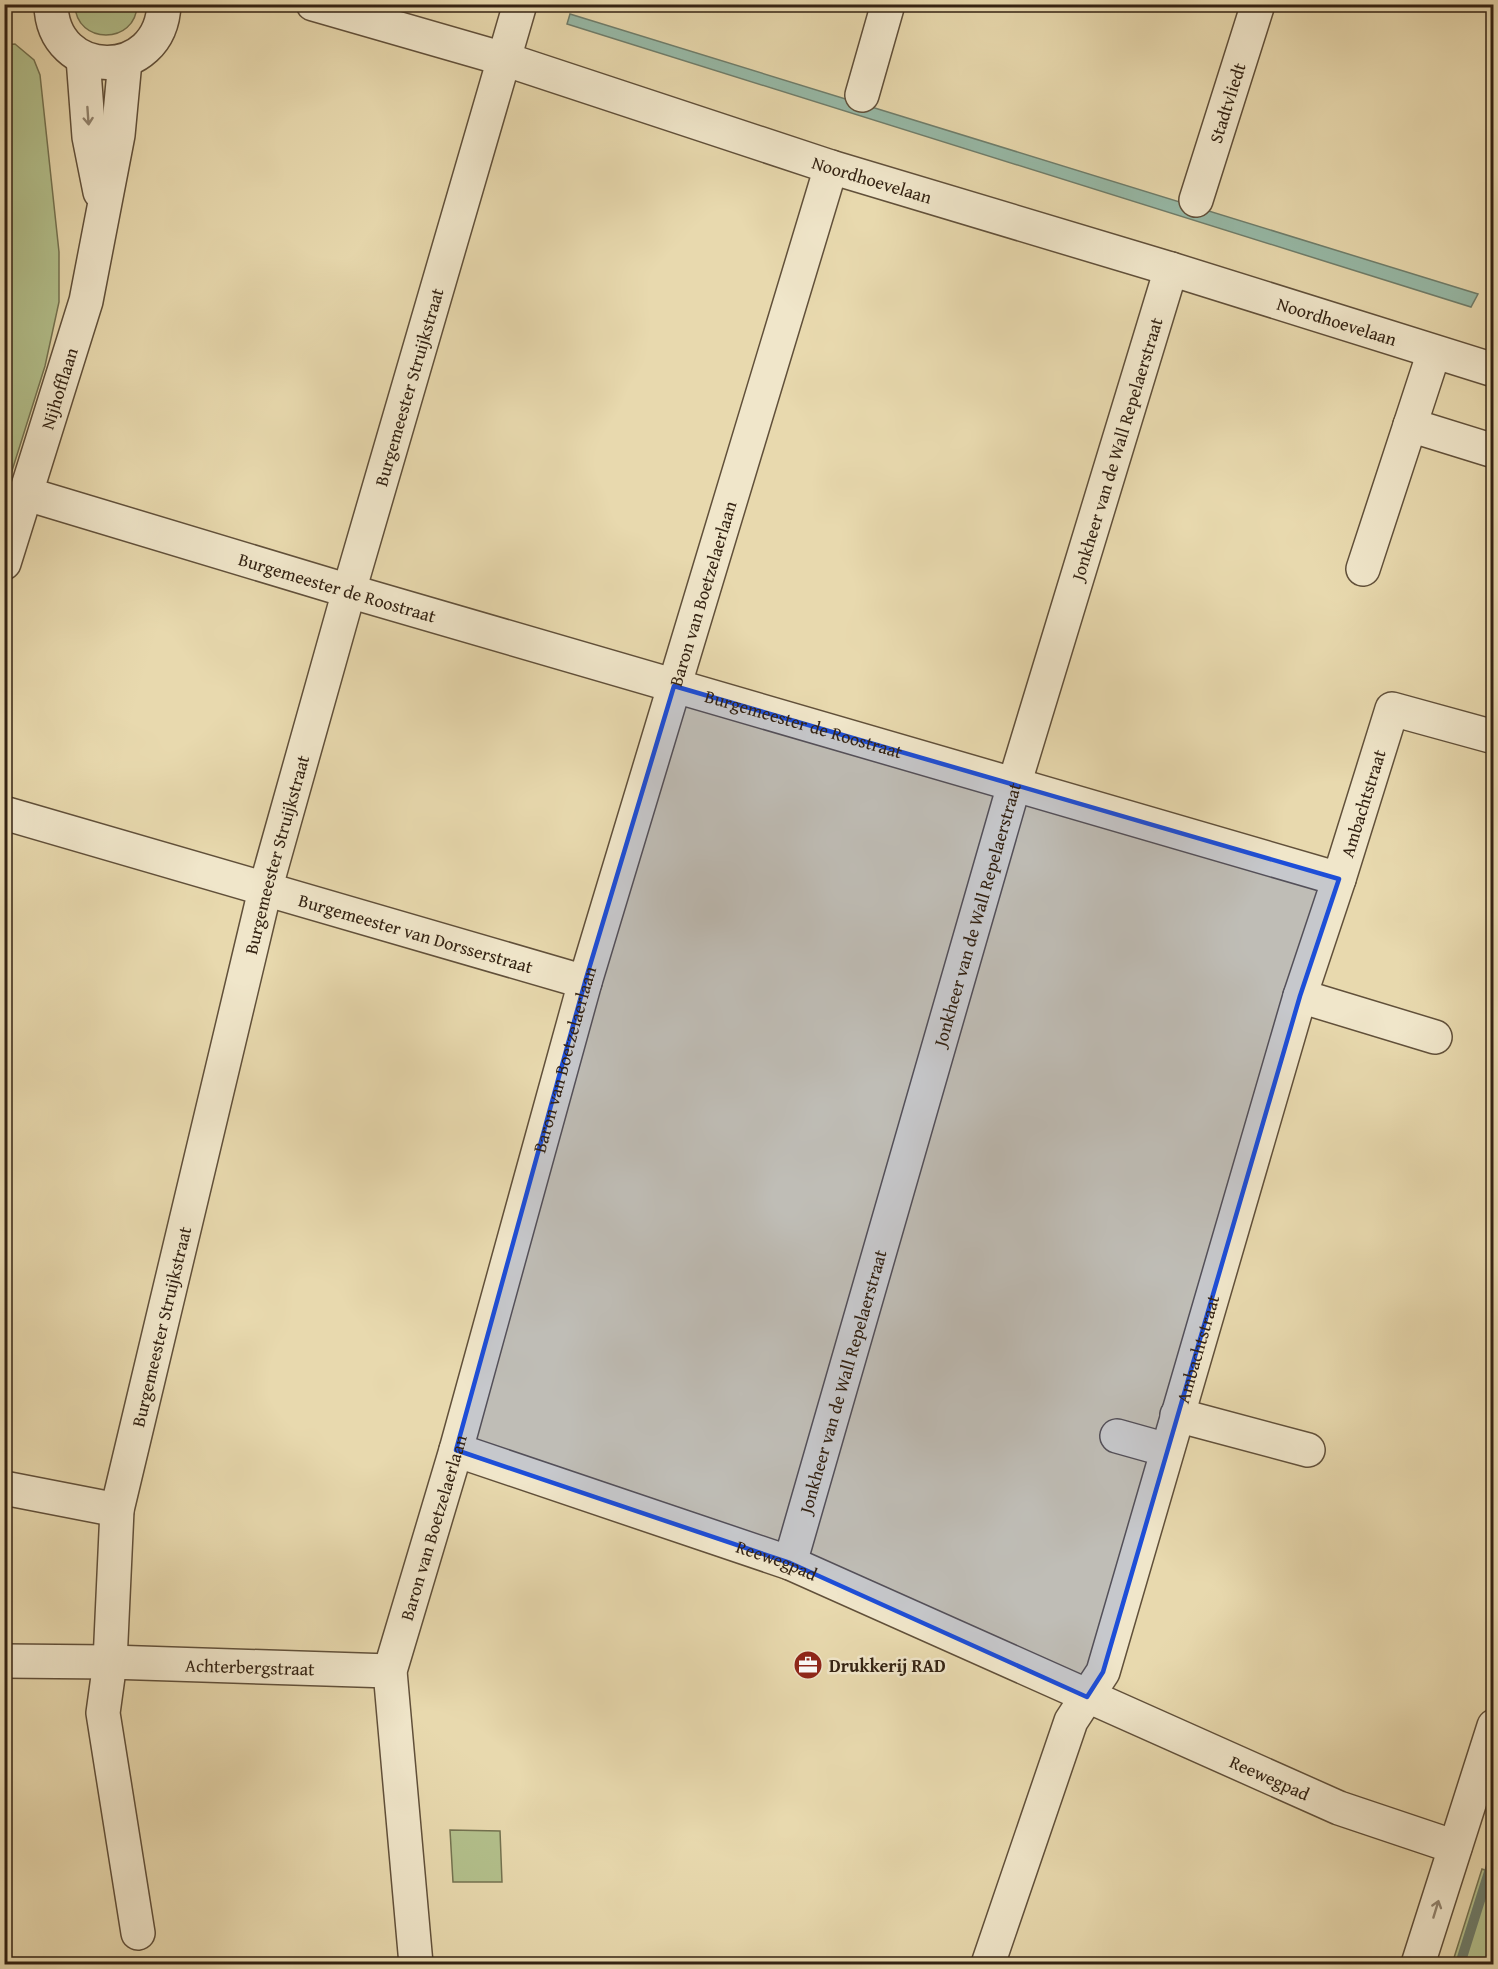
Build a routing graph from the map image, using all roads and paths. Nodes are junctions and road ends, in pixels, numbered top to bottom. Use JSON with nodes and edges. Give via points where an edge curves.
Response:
{"nodes":[{"id":1,"x":51,"y":4,"type":"edge"},
{"id":2,"x":164,"y":4,"type":"edge"},
{"id":3,"x":313,"y":4,"type":"edge"},
{"id":4,"x":520,"y":4,"type":"edge"},
{"id":5,"x":888,"y":4,"type":"edge"},
{"id":6,"x":1258,"y":4,"type":"edge"},
{"id":7,"x":83,"y":58,"type":"junction"},
{"id":8,"x":504,"y":59,"type":"junction"},
{"id":9,"x":126,"y":61,"type":"junction"},
{"id":10,"x":862,"y":95,"type":"dead end"},
{"id":11,"x":831,"y":167,"type":"junction"},
{"id":12,"x":1196,"y":200,"type":"dead end"},
{"id":13,"x":104,"y":212,"type":"junction"},
{"id":14,"x":1171,"y":269,"type":"junction"},
{"id":15,"x":1434,"y":352,"type":"junction"},
{"id":16,"x":1494,"y":370,"type":"edge"},
{"id":17,"x":1410,"y":425,"type":"junction"},
{"id":18,"x":1494,"y":451,"type":"edge"},
{"id":19,"x":27,"y":494,"type":"junction"},
{"id":20,"x":4,"y":563,"type":"edge"},
{"id":21,"x":1363,"y":569,"type":"dead end"},
{"id":22,"x":349,"y":591,"type":"junction"},
{"id":23,"x":674,"y":686,"type":"junction"},
{"id":24,"x":1494,"y":737,"type":"edge"},
{"id":25,"x":1014,"y":785,"type":"junction"},
{"id":26,"x":4,"y":813,"type":"edge"},
{"id":27,"x":1339,"y":879,"type":"junction"},
{"id":28,"x":265,"y":890,"type":"junction"},
{"id":29,"x":585,"y":982,"type":"junction"},
{"id":30,"x":1300,"y":996,"type":"junction"},
{"id":31,"x":1435,"y":1037,"type":"dead end"},
{"id":32,"x":1177,"y":1414,"type":"junction"},
{"id":33,"x":1117,"y":1436,"type":"dead end"},
{"id":34,"x":456,"y":1450,"type":"junction"},
{"id":35,"x":1167,"y":1450,"type":"junction"},
{"id":36,"x":1308,"y":1450,"type":"dead end"},
{"id":37,"x":4,"y":1488,"type":"edge"},
{"id":38,"x":117,"y":1510,"type":"junction"},
{"id":39,"x":790,"y":1563,"type":"junction"},
{"id":40,"x":4,"y":1661,"type":"edge"},
{"id":41,"x":110,"y":1662,"type":"junction"},
{"id":42,"x":390,"y":1671,"type":"junction"},
{"id":43,"x":1086,"y":1697,"type":"junction"},
{"id":44,"x":1494,"y":1726,"type":"edge"},
{"id":45,"x":1455,"y":1847,"type":"junction"},
{"id":46,"x":138,"y":1932,"type":"dead end"},
{"id":47,"x":416,"y":1965,"type":"edge"},
{"id":48,"x":988,"y":1965,"type":"edge"},
{"id":49,"x":1418,"y":1965,"type":"edge"}],
"edges":[{"from":1,"to":7,"type":"street","via":[[57,34]]},
{"from":2,"to":9,"type":"street","via":[[159,32],[139,54]]},
{"from":3,"to":8,"type":"street","name":"Noordhoevelaan"},
{"from":4,"to":8,"type":"street","name":"Burgemeester Struijkstraat"},
{"from":5,"to":10,"type":"street"},
{"from":6,"to":12,"type":"street","name":"Stadtvliedt"},
{"from":7,"to":9,"type":"street","via":[[111,64]]},
{"from":7,"to":13,"type":"street","name":"Nijhofflaan","one_way":true,"via":[[89,137]]},
{"from":8,"to":11,"type":"street","name":"Noordhoevelaan"},
{"from":8,"to":22,"type":"street","name":"Burgemeester Struijkstraat"},
{"from":9,"to":13,"type":"street","name":"Nijhofflaan"},
{"from":11,"to":14,"type":"street","name":"Noordhoevelaan"},
{"from":11,"to":23,"type":"street","name":"Baron van Boetzelaerlaan"},
{"from":13,"to":19,"type":"street","name":"Nijhofflaan","via":[[86,301]]},
{"from":14,"to":15,"type":"street","name":"Noordhoevelaan"},
{"from":14,"to":25,"type":"street","name":"Jonkheer van de Wall Repelaerstraat"},
{"from":15,"to":16,"type":"street","name":"Noordhoevelaan"},
{"from":15,"to":17,"type":"street"},
{"from":17,"to":18,"type":"street"},
{"from":17,"to":21,"type":"street"},
{"from":19,"to":20,"type":"street","name":"Nijhofflaan"},
{"from":19,"to":22,"type":"street","name":"Burgemeester de Roostraat"},
{"from":22,"to":23,"type":"street","name":"Burgemeester de Roostraat"},
{"from":22,"to":28,"type":"street","name":"Burgemeester Struijkstraat"},
{"from":23,"to":25,"type":"street","name":"Burgemeester de Roostraat"},
{"from":23,"to":29,"type":"street","name":"Baron van Boetzelaerlaan"},
{"from":24,"to":27,"type":"street","name":"Ambachtstraat","via":[[1392,709]]},
{"from":25,"to":27,"type":"street","name":"Burgemeester de Roostraat"},
{"from":25,"to":39,"type":"street","name":"Jonkheer van de Wall Repelaerstraat"},
{"from":26,"to":28,"type":"street","name":"Burgemeester van Dorsserstraat"},
{"from":27,"to":30,"type":"street","name":"Ambachtstraat"},
{"from":28,"to":29,"type":"street","name":"Burgemeester van Dorsserstraat"},
{"from":28,"to":38,"type":"street","name":"Burgemeester Struijkstraat"},
{"from":29,"to":34,"type":"street","name":"Baron van Boetzelaerlaan"},
{"from":30,"to":31,"type":"street"},
{"from":30,"to":32,"type":"street","name":"Ambachtstraat"},
{"from":32,"to":35,"type":"street","name":"Ambachtstraat"},
{"from":32,"to":36,"type":"street"},
{"from":33,"to":35,"type":"street"},
{"from":34,"to":39,"type":"street","name":"Reewegpad"},
{"from":34,"to":42,"type":"street","name":"Baron van Boetzelaerlaan"},
{"from":35,"to":43,"type":"street","name":"Ambachtstraat","via":[[1103,1672]]},
{"from":37,"to":38,"type":"street"},
{"from":38,"to":41,"type":"street","name":"Burgemeester Struijkstraat"},
{"from":39,"to":43,"type":"street","name":"Reewegpad"},
{"from":40,"to":41,"type":"street","name":"Achterbergstraat"},
{"from":41,"to":42,"type":"street","name":"Achterbergstraat"},
{"from":41,"to":46,"type":"street","via":[[103,1713]]},
{"from":42,"to":47,"type":"street","name":"Baron van Boetzelaerlaan"},
{"from":43,"to":45,"type":"street","name":"Reewegpad","via":[[1339,1808]]},
{"from":43,"to":48,"type":"street","via":[[1071,1720]]},
{"from":44,"to":45,"type":"street"},
{"from":49,"to":45,"type":"street","one_way":true}]}
